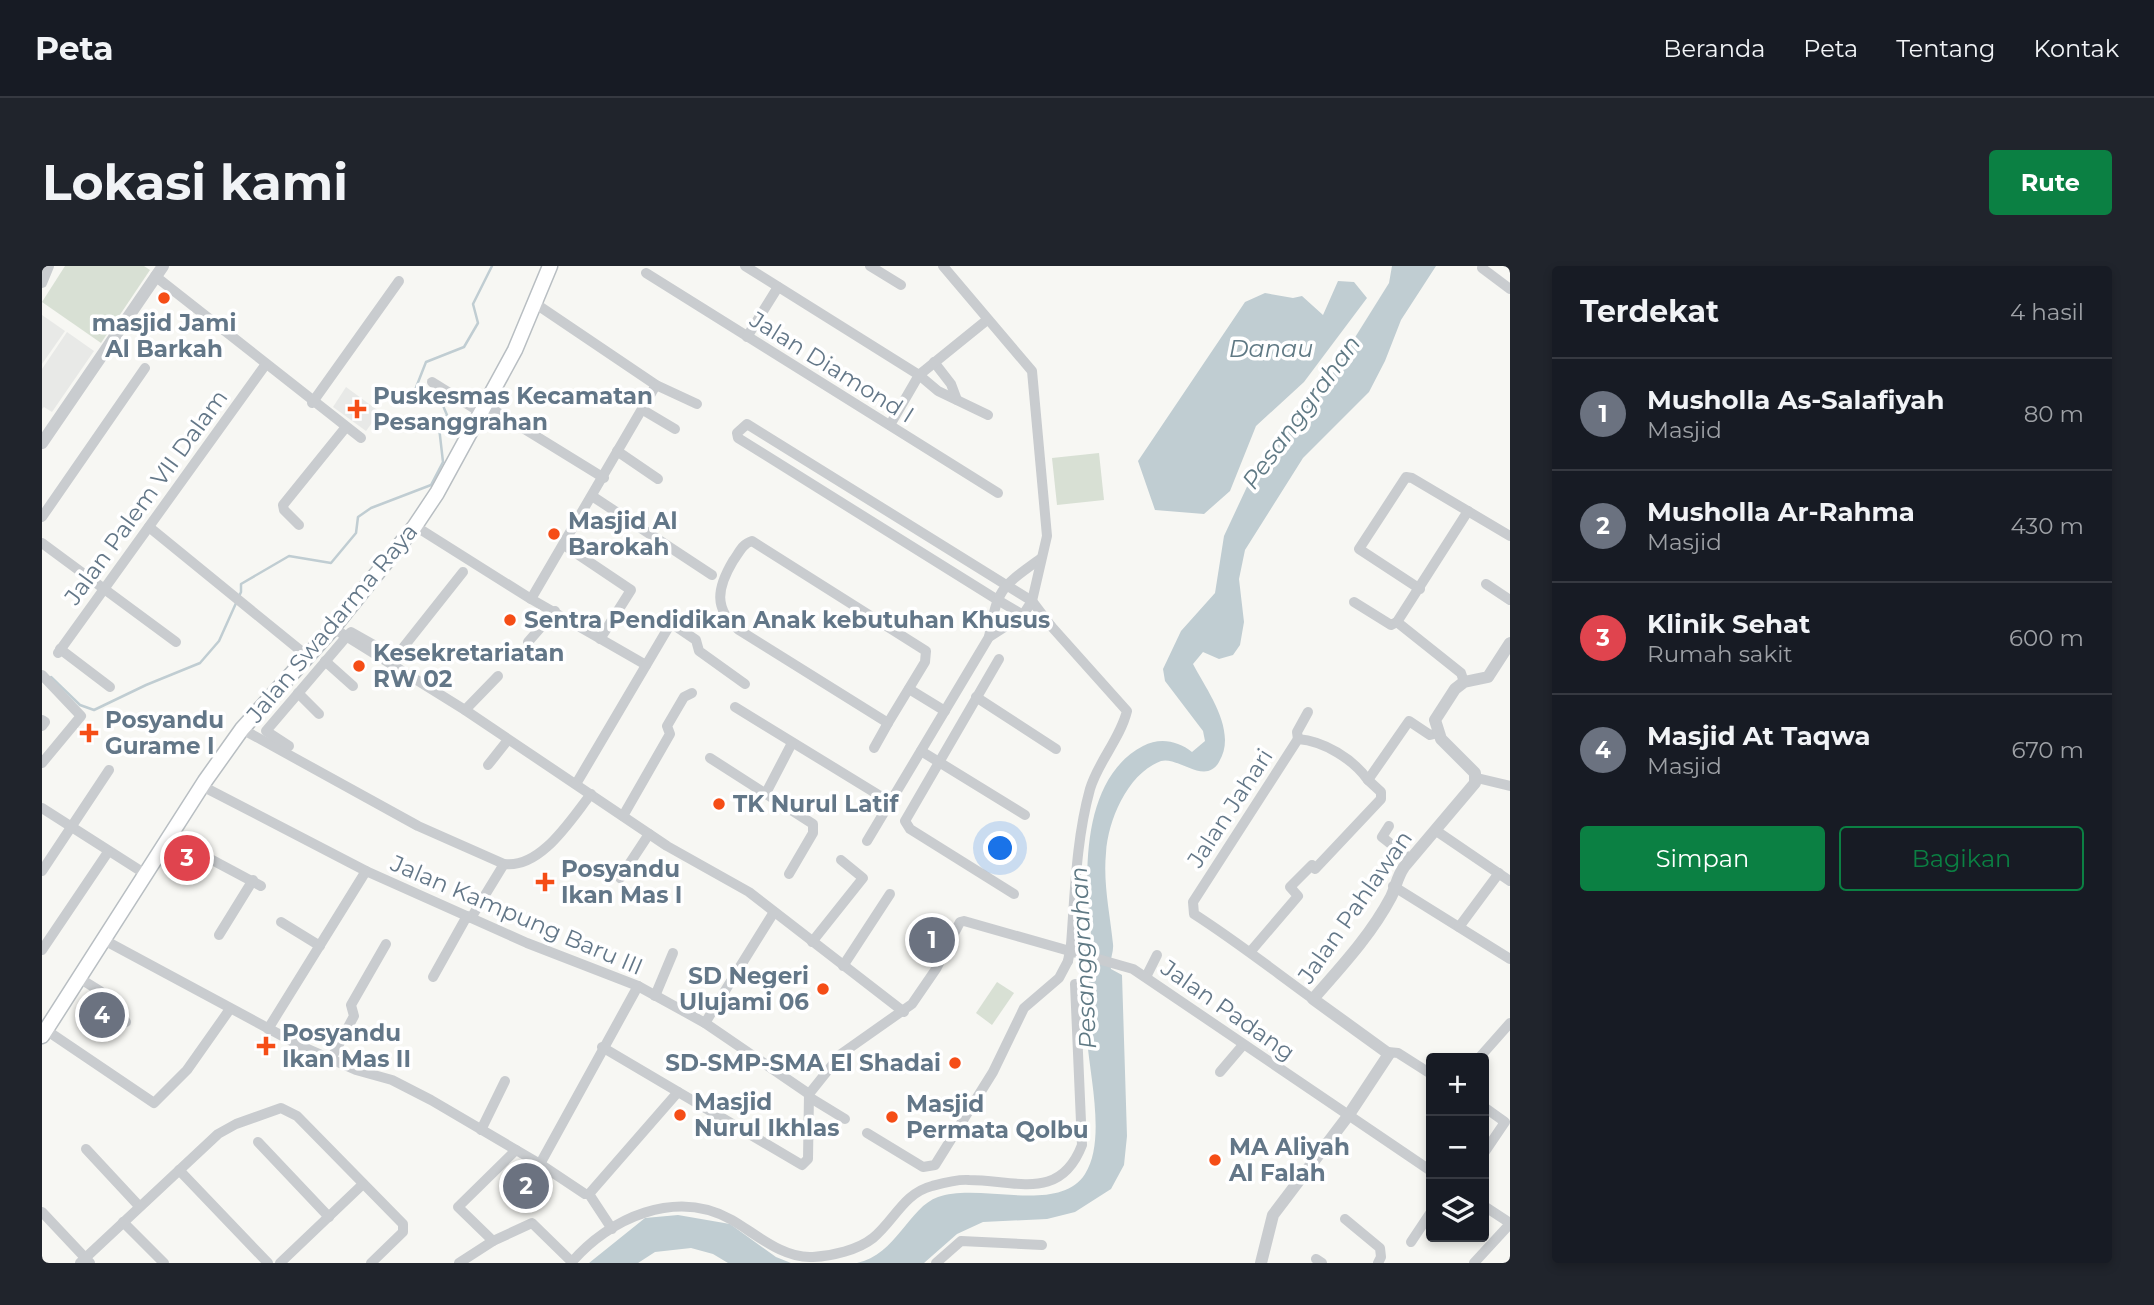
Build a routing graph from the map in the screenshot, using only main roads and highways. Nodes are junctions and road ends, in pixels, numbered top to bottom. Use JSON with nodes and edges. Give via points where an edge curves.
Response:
{"nodes":[{"id":1,"x":550,"y":266,"type":"edge"},
{"id":2,"x":44,"y":1033,"type":"edge"}],
"edges":[{"from":1,"to":2,"type":"main road","name":"Jalan Swadarma Raya","via":[[536,304],[415,526],[333,628],[242,729]]}]}
